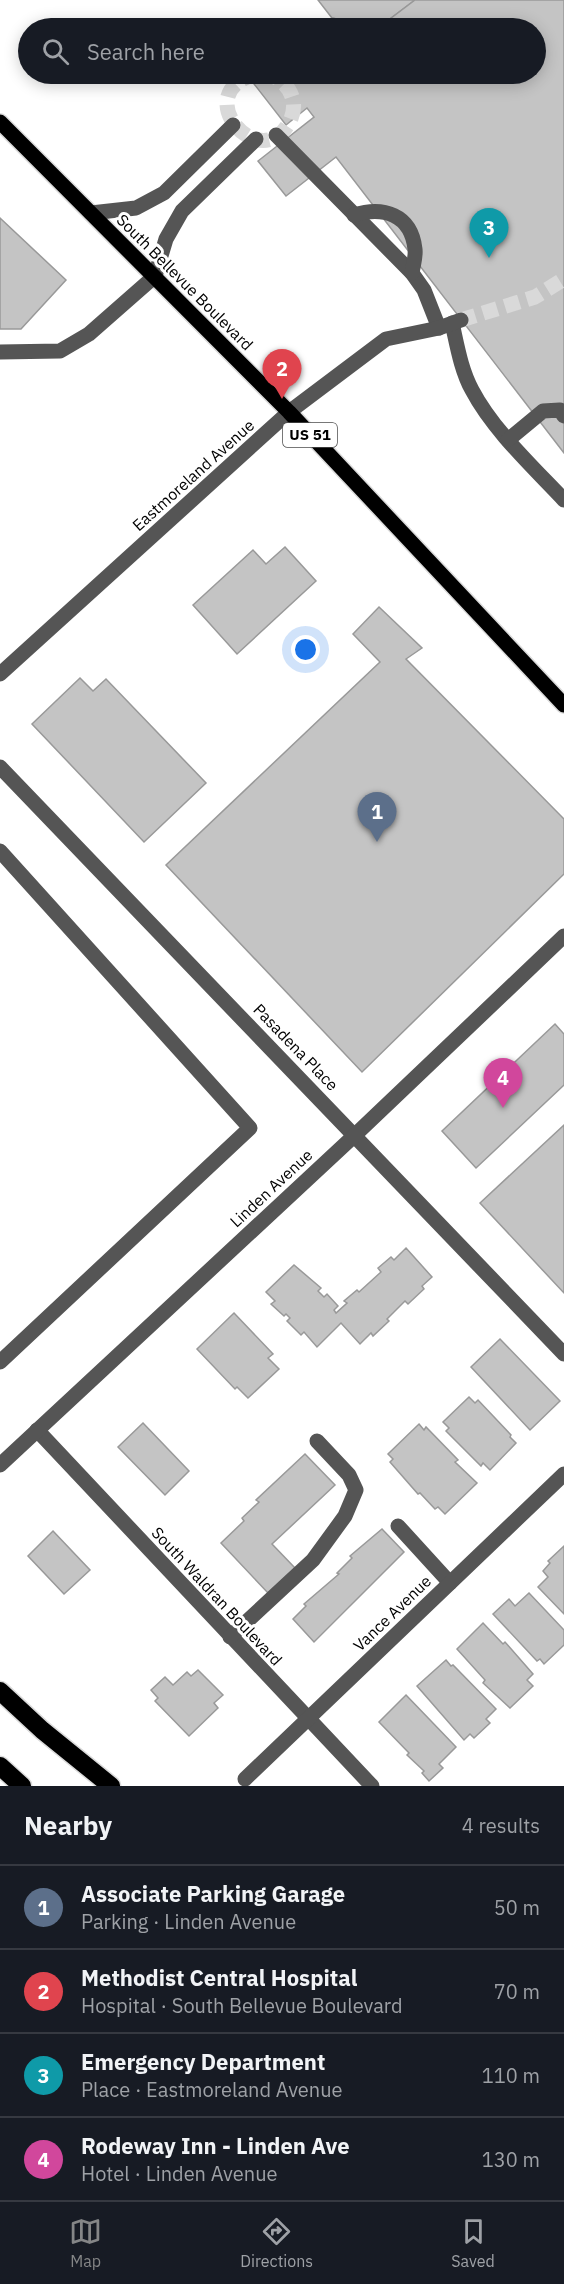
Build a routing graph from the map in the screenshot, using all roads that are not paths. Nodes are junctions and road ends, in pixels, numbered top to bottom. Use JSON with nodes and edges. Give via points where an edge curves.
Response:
{"nodes":[{"id":1,"x":0,"y":122,"type":"edge"},
{"id":2,"x":233,"y":125,"type":"dead end"},
{"id":3,"x":276,"y":135,"type":"dead end"},
{"id":4,"x":256,"y":139,"type":"dead end"},
{"id":5,"x":91,"y":213,"type":"junction"},
{"id":6,"x":354,"y":215,"type":"junction"},
{"id":7,"x":412,"y":273,"type":"junction"},
{"id":8,"x":155,"y":276,"type":"junction"},
{"id":9,"x":451,"y":324,"type":"junction"},
{"id":10,"x":0,"y":352,"type":"edge"},
{"id":11,"x":289,"y":412,"type":"junction"},
{"id":12,"x":564,"y":416,"type":"edge"},
{"id":13,"x":508,"y":440,"type":"junction"},
{"id":14,"x":564,"y":500,"type":"edge"},
{"id":15,"x":0,"y":674,"type":"edge"},
{"id":16,"x":564,"y":705,"type":"edge"},
{"id":17,"x":0,"y":767,"type":"edge"},
{"id":18,"x":0,"y":851,"type":"edge"},
{"id":19,"x":564,"y":936,"type":"edge"},
{"id":20,"x":355,"y":1135,"type":"junction"},
{"id":21,"x":564,"y":1354,"type":"edge"},
{"id":22,"x":0,"y":1362,"type":"edge"},
{"id":23,"x":37,"y":1430,"type":"junction"},
{"id":24,"x":317,"y":1441,"type":"dead end"},
{"id":25,"x":0,"y":1464,"type":"edge"},
{"id":26,"x":564,"y":1474,"type":"edge"},
{"id":27,"x":398,"y":1526,"type":"dead end"},
{"id":28,"x":450,"y":1583,"type":"junction"},
{"id":29,"x":230,"y":1637,"type":"junction"},
{"id":30,"x":0,"y":1690,"type":"edge"},
{"id":31,"x":307,"y":1719,"type":"junction"},
{"id":32,"x":0,"y":1766,"type":"edge"},
{"id":33,"x":245,"y":1779,"type":"dead end"},
{"id":34,"x":22,"y":1786,"type":"edge"},
{"id":35,"x":111,"y":1786,"type":"edge"},
{"id":36,"x":372,"y":1786,"type":"edge"}],
"edges":[{"from":1,"to":5,"type":"main road","name":"South Bellevue Boulevard","number":"US 51"},
{"from":2,"to":5,"type":"street","via":[[164,193],[136,208]]},
{"from":3,"to":6,"type":"street"},
{"from":4,"to":8,"type":"street","via":[[182,211],[166,239]]},
{"from":5,"to":8,"type":"main road","name":"South Bellevue Boulevard","number":"US 51"},
{"from":6,"to":7,"type":"street"},
{"from":6,"to":7,"type":"street","via":[[371,210],[392,212],[407,228],[415,249]]},
{"from":7,"to":9,"type":"street"},
{"from":8,"to":10,"type":"street","via":[[89,334],[60,351]]},
{"from":8,"to":11,"type":"main road","name":"South Bellevue Boulevard","number":"US 51"},
{"from":9,"to":11,"type":"street","name":"Eastmoreland Avenue","via":[[386,339]]},
{"from":9,"to":13,"type":"street","via":[[472,390]]},
{"from":11,"to":15,"type":"street","name":"Eastmoreland Avenue"},
{"from":11,"to":16,"type":"main road","name":"South Bellevue Boulevard","number":"US 51"},
{"from":12,"to":13,"type":"street","via":[[560,410],[543,411]]},
{"from":13,"to":14,"type":"street"},
{"from":17,"to":20,"type":"street","name":"Pasadena Place"},
{"from":18,"to":22,"type":"street","via":[[250,1128]]},
{"from":19,"to":20,"type":"street","name":"Linden Avenue"},
{"from":20,"to":21,"type":"street","name":"Pasadena Place"},
{"from":20,"to":23,"type":"street","name":"Linden Avenue"},
{"from":23,"to":25,"type":"street","name":"Linden Avenue"},
{"from":23,"to":29,"type":"street","name":"South Waldran Boulevard"},
{"from":24,"to":29,"type":"street","via":[[349,1474],[356,1490],[345,1516],[313,1560]]},
{"from":26,"to":28,"type":"street","name":"Vance Avenue"},
{"from":27,"to":28,"type":"street"},
{"from":28,"to":31,"type":"street","name":"Vance Avenue"},
{"from":29,"to":31,"type":"street","name":"South Waldran Boulevard"},
{"from":30,"to":35,"type":"highway"},
{"from":31,"to":33,"type":"street","name":"Vance Avenue"},
{"from":31,"to":36,"type":"street","name":"South Waldran Boulevard"},
{"from":32,"to":34,"type":"highway"}]}
